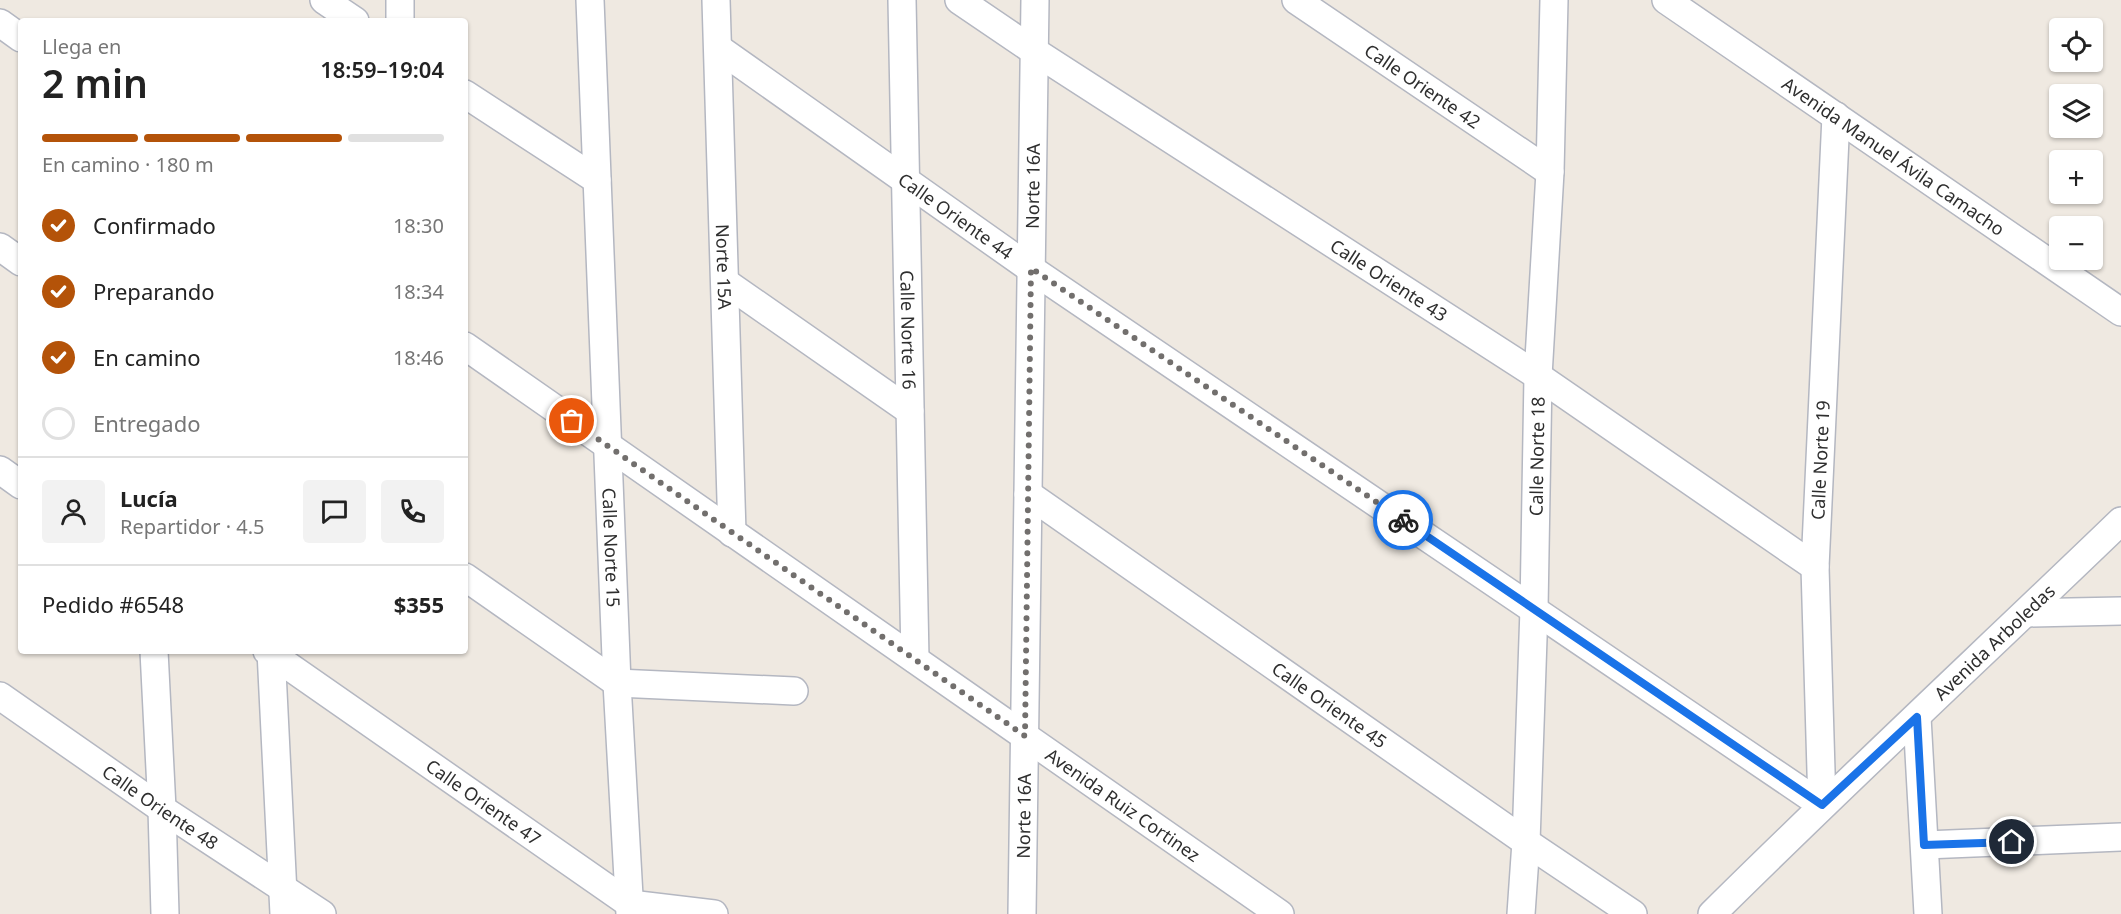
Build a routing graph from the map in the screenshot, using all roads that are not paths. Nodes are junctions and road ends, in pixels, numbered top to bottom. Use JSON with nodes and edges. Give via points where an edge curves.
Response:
{"nodes":[{"id":1,"x":324,"y":0,"type":"edge"},
{"id":2,"x":400,"y":0,"type":"edge"},
{"id":3,"x":590,"y":0,"type":"edge"},
{"id":4,"x":716,"y":0,"type":"edge"},
{"id":5,"x":902,"y":0,"type":"edge"},
{"id":6,"x":959,"y":0,"type":"edge"},
{"id":7,"x":1035,"y":0,"type":"edge"},
{"id":8,"x":1296,"y":0,"type":"edge"},
{"id":9,"x":1554,"y":0,"type":"edge"},
{"id":10,"x":1666,"y":0,"type":"edge"},
{"id":11,"x":1694,"y":10,"type":"edge"},
{"id":12,"x":351,"y":18,"type":"edge"},
{"id":13,"x":400,"y":18,"type":"edge"},
{"id":14,"x":0,"y":23,"type":"edge"},
{"id":15,"x":18,"y":36,"type":"edge"},
{"id":16,"x":718,"y":48,"type":"junction"},
{"id":17,"x":1034,"y":51,"type":"junction"},
{"id":18,"x":468,"y":96,"type":"edge"},
{"id":19,"x":1836,"y":116,"type":"junction"},
{"id":20,"x":1550,"y":172,"type":"junction"},
{"id":21,"x":597,"y":180,"type":"junction"},
{"id":22,"x":905,"y":180,"type":"junction"},
{"id":23,"x":0,"y":247,"type":"edge"},
{"id":24,"x":18,"y":260,"type":"edge"},
{"id":25,"x":1031,"y":268,"type":"junction"},
{"id":26,"x":725,"y":282,"type":"junction"},
{"id":27,"x":2121,"y":312,"type":"edge"},
{"id":28,"x":468,"y":348,"type":"edge"},
{"id":29,"x":1538,"y":376,"type":"junction"},
{"id":30,"x":910,"y":411,"type":"junction"},
{"id":31,"x":608,"y":446,"type":"junction"},
{"id":32,"x":0,"y":470,"type":"edge"},
{"id":33,"x":18,"y":483,"type":"edge"},
{"id":34,"x":1028,"y":494,"type":"junction"},
{"id":35,"x":2121,"y":521,"type":"edge"},
{"id":36,"x":732,"y":532,"type":"junction"},
{"id":37,"x":1815,"y":567,"type":"junction"},
{"id":38,"x":468,"y":579,"type":"edge"},
{"id":39,"x":1534,"y":609,"type":"junction"},
{"id":40,"x":2121,"y":611,"type":"edge"},
{"id":41,"x":2026,"y":613,"type":"junction"},
{"id":42,"x":154,"y":654,"type":"edge"},
{"id":43,"x":270,"y":654,"type":"edge"},
{"id":44,"x":273,"y":654,"type":"edge"},
{"id":45,"x":915,"y":659,"type":"junction"},
{"id":46,"x":617,"y":683,"type":"junction"},
{"id":47,"x":794,"y":691,"type":"dead end"},
{"id":48,"x":0,"y":696,"type":"edge"},
{"id":49,"x":1917,"y":717,"type":"junction"},
{"id":50,"x":1025,"y":736,"type":"junction"},
{"id":51,"x":1822,"y":805,"type":"junction"},
{"id":52,"x":162,"y":809,"type":"junction"},
{"id":53,"x":2121,"y":837,"type":"edge"},
{"id":54,"x":1526,"y":842,"type":"junction"},
{"id":55,"x":1924,"y":845,"type":"junction"},
{"id":56,"x":283,"y":901,"type":"edge"},
{"id":57,"x":630,"y":909,"type":"edge"},
{"id":58,"x":1274,"y":912,"type":"edge"},
{"id":59,"x":165,"y":914,"type":"edge"},
{"id":60,"x":322,"y":914,"type":"edge"},
{"id":61,"x":714,"y":914,"type":"edge"},
{"id":62,"x":1022,"y":914,"type":"edge"},
{"id":63,"x":1521,"y":914,"type":"edge"},
{"id":64,"x":1633,"y":914,"type":"edge"},
{"id":65,"x":1712,"y":914,"type":"edge"},
{"id":66,"x":1928,"y":914,"type":"edge"}],
"edges":[{"from":1,"to":12,"type":"street"},
{"from":2,"to":13,"type":"street"},
{"from":3,"to":21,"type":"street","name":"Calle Norte 15"},
{"from":4,"to":16,"type":"street","name":"Norte 15A"},
{"from":5,"to":22,"type":"street","name":"Calle Norte 16"},
{"from":6,"to":17,"type":"street","name":"Calle Oriente 43"},
{"from":7,"to":17,"type":"street","name":"Norte 16A"},
{"from":8,"to":20,"type":"street","name":"Calle Oriente 42"},
{"from":9,"to":20,"type":"street","name":"Calle Norte 18"},
{"from":10,"to":11,"type":"street","name":"Avenida Manuel Ávila Camacho"},
{"from":11,"to":19,"type":"street","name":"Avenida Manuel Ávila Camacho"},
{"from":14,"to":15,"type":"street"},
{"from":16,"to":22,"type":"street","name":"Calle Oriente 44"},
{"from":16,"to":26,"type":"street","name":"Norte 15A"},
{"from":17,"to":25,"type":"street","name":"Norte 16A"},
{"from":17,"to":29,"type":"street","name":"Calle Oriente 43"},
{"from":18,"to":21,"type":"street"},
{"from":19,"to":27,"type":"street","name":"Avenida Manuel Ávila Camacho"},
{"from":19,"to":37,"type":"street","name":"Calle Norte 19"},
{"from":20,"to":29,"type":"street","name":"Calle Norte 18"},
{"from":21,"to":31,"type":"street","name":"Calle Norte 15"},
{"from":22,"to":25,"type":"street","name":"Calle Oriente 44"},
{"from":22,"to":30,"type":"street","name":"Calle Norte 16"},
{"from":23,"to":24,"type":"street"},
{"from":25,"to":34,"type":"street","name":"Norte 16A"},
{"from":25,"to":39,"type":"street","name":"Calle Oriente 44"},
{"from":26,"to":30,"type":"street"},
{"from":26,"to":36,"type":"street","name":"Norte 15A"},
{"from":28,"to":31,"type":"street","name":"Avenida Ruiz Cortinez"},
{"from":29,"to":37,"type":"street","name":"Calle Oriente 43"},
{"from":29,"to":39,"type":"street","name":"Calle Norte 18"},
{"from":30,"to":45,"type":"street","name":"Calle Norte 16"},
{"from":31,"to":36,"type":"street","name":"Avenida Ruiz Cortinez"},
{"from":31,"to":46,"type":"street","name":"Calle Norte 15"},
{"from":32,"to":33,"type":"street"},
{"from":34,"to":50,"type":"street","name":"Norte 16A"},
{"from":34,"to":54,"type":"street","name":"Calle Oriente 45"},
{"from":35,"to":41,"type":"street","name":"Avenida Arboledas"},
{"from":36,"to":45,"type":"street","name":"Avenida Ruiz Cortinez"},
{"from":37,"to":51,"type":"street","name":"Calle Norte 19"},
{"from":38,"to":46,"type":"street"},
{"from":39,"to":51,"type":"street","name":"Calle Oriente 44"},
{"from":39,"to":54,"type":"street","name":"Calle Norte 18"},
{"from":40,"to":41,"type":"street"},
{"from":41,"to":49,"type":"street","name":"Avenida Arboledas"},
{"from":42,"to":52,"type":"street"},
{"from":43,"to":56,"type":"street"},
{"from":44,"to":57,"type":"street","name":"Calle Oriente 47"},
{"from":45,"to":50,"type":"street","name":"Avenida Ruiz Cortinez"},
{"from":46,"to":47,"type":"street"},
{"from":46,"to":57,"type":"street","name":"Calle Norte 15"},
{"from":48,"to":52,"type":"street","name":"Calle Oriente 48"},
{"from":49,"to":51,"type":"street","name":"Avenida Arboledas"},
{"from":49,"to":55,"type":"street"},
{"from":50,"to":58,"type":"street","name":"Avenida Ruiz Cortinez"},
{"from":50,"to":62,"type":"street","name":"Norte 16A"},
{"from":51,"to":65,"type":"street","name":"Avenida Arboledas"},
{"from":52,"to":56,"type":"street","name":"Calle Oriente 48"},
{"from":52,"to":59,"type":"street"},
{"from":53,"to":55,"type":"street"},
{"from":54,"to":63,"type":"street","name":"Calle Norte 18"},
{"from":54,"to":64,"type":"street","name":"Calle Oriente 45"},
{"from":55,"to":66,"type":"street"},
{"from":56,"to":60,"type":"street","name":"Calle Oriente 48"},
{"from":57,"to":61,"type":"street","name":"Calle Oriente 47"}]}
